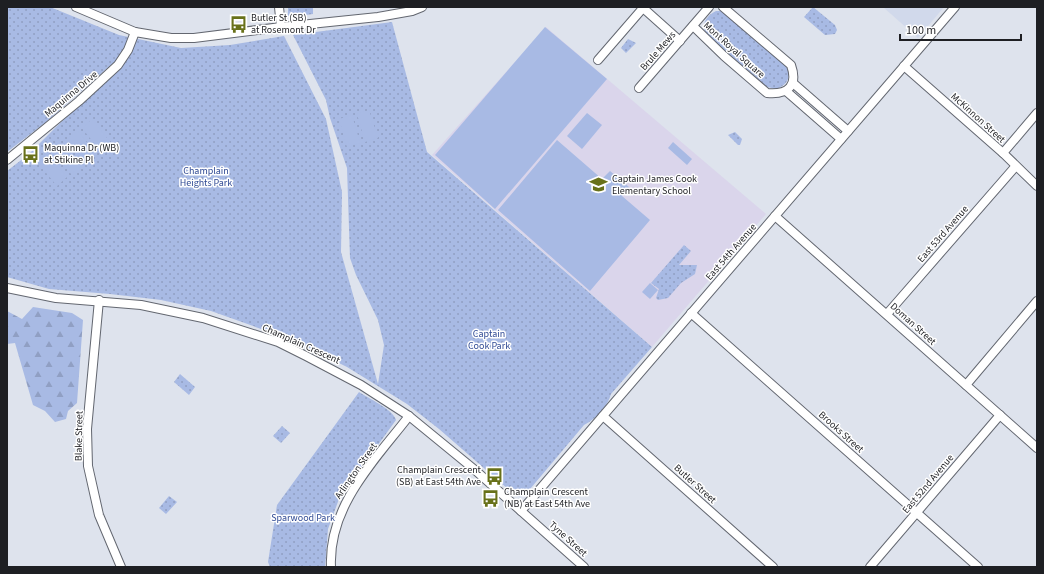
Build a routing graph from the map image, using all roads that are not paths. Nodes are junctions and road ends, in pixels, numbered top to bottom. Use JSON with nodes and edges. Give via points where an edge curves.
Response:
{"nodes":[{"id":1,"x":76,"y":7,"type":"edge"},
{"id":2,"x":279,"y":7,"type":"edge"},
{"id":3,"x":422,"y":7,"type":"edge"},
{"id":4,"x":709,"y":7,"type":"edge"},
{"id":5,"x":723,"y":7,"type":"edge"},
{"id":6,"x":955,"y":7,"type":"edge"},
{"id":7,"x":642,"y":8,"type":"edge"},
{"id":8,"x":693,"y":26,"type":"junction"},
{"id":9,"x":281,"y":27,"type":"junction"},
{"id":10,"x":135,"y":32,"type":"junction"},
{"id":11,"x":680,"y":41,"type":"junction"},
{"id":12,"x":598,"y":60,"type":"dead end"},
{"id":13,"x":904,"y":66,"type":"junction"},
{"id":14,"x":793,"y":83,"type":"junction"},
{"id":15,"x":639,"y":88,"type":"dead end"},
{"id":16,"x":786,"y":92,"type":"junction"},
{"id":17,"x":1037,"y":113,"type":"edge"},
{"id":18,"x":848,"y":131,"type":"junction"},
{"id":19,"x":841,"y":139,"type":"junction"},
{"id":20,"x":1003,"y":153,"type":"junction"},
{"id":21,"x":7,"y":160,"type":"edge"},
{"id":22,"x":1015,"y":166,"type":"junction"},
{"id":23,"x":1037,"y":186,"type":"edge"},
{"id":24,"x":775,"y":216,"type":"junction"},
{"id":25,"x":7,"y":288,"type":"edge"},
{"id":26,"x":99,"y":300,"type":"junction"},
{"id":27,"x":1037,"y":301,"type":"edge"},
{"id":28,"x":691,"y":313,"type":"junction"},
{"id":29,"x":887,"y":314,"type":"junction"},
{"id":30,"x":966,"y":384,"type":"junction"},
{"id":31,"x":1000,"y":415,"type":"junction"},
{"id":32,"x":409,"y":416,"type":"junction"},
{"id":33,"x":603,"y":416,"type":"junction"},
{"id":34,"x":1037,"y":448,"type":"edge"},
{"id":35,"x":521,"y":510,"type":"junction"},
{"id":36,"x":917,"y":513,"type":"junction"},
{"id":37,"x":121,"y":567,"type":"edge"},
{"id":38,"x":331,"y":567,"type":"edge"},
{"id":39,"x":584,"y":567,"type":"edge"},
{"id":40,"x":773,"y":567,"type":"edge"},
{"id":41,"x":870,"y":567,"type":"edge"},
{"id":42,"x":978,"y":567,"type":"edge"}],
"edges":[{"from":1,"to":10,"type":"street"},
{"from":2,"to":9,"type":"street"},
{"from":3,"to":9,"type":"street","via":[[412,12],[378,17]]},
{"from":4,"to":8,"type":"street","name":"Mont Royal Square"},
{"from":5,"to":14,"type":"street","via":[[791,65]]},
{"from":6,"to":13,"type":"street","name":"East 54th Avenue"},
{"from":7,"to":11,"type":"street"},
{"from":7,"to":12,"type":"street"},
{"from":8,"to":11,"type":"street","name":"Brule Mews"},
{"from":8,"to":16,"type":"street","name":"Mont Royal Square","via":[[767,93]]},
{"from":9,"to":10,"type":"street","via":[[194,38],[171,38]]},
{"from":10,"to":21,"type":"street","name":"Maquinna Drive","via":[[128,50],[118,65]]},
{"from":11,"to":15,"type":"street","name":"Brule Mews"},
{"from":13,"to":18,"type":"street","name":"East 54th Avenue"},
{"from":13,"to":20,"type":"street","name":"McKinnon Street"},
{"from":14,"to":16,"type":"street"},
{"from":14,"to":18,"type":"street"},
{"from":16,"to":19,"type":"street"},
{"from":17,"to":20,"type":"street"},
{"from":18,"to":19,"type":"street","name":"East 54th Avenue"},
{"from":19,"to":24,"type":"street","name":"East 54th Avenue"},
{"from":20,"to":22,"type":"street","name":"McKinnon Street"},
{"from":22,"to":23,"type":"street","name":"McKinnon Street"},
{"from":22,"to":29,"type":"street","name":"East 53rd Avenue"},
{"from":24,"to":28,"type":"street","name":"East 54th Avenue"},
{"from":24,"to":29,"type":"street","name":"Doman Street"},
{"from":25,"to":26,"type":"street","name":"Champlain Crescent","via":[[56,298]]},
{"from":26,"to":32,"type":"street","name":"Champlain Crescent","via":[[141,305],[203,318],[278,342],[361,385]]},
{"from":26,"to":37,"type":"street","name":"Blake Street","via":[[87,429],[88,466],[99,515]]},
{"from":27,"to":30,"type":"street"},
{"from":28,"to":33,"type":"street","name":"East 54th Avenue"},
{"from":28,"to":36,"type":"street","name":"Brooks Street"},
{"from":29,"to":30,"type":"street","name":"Doman Street"},
{"from":30,"to":31,"type":"street","name":"Doman Street"},
{"from":31,"to":34,"type":"street","name":"Doman Street"},
{"from":31,"to":36,"type":"street","name":"East 52nd Avenue"},
{"from":32,"to":35,"type":"street","name":"Champlain Crescent"},
{"from":32,"to":38,"type":"street","name":"Arlington Street","via":[[344,505],[335,529]]},
{"from":33,"to":35,"type":"street","name":"East 54th Avenue"},
{"from":33,"to":40,"type":"street","name":"Butler Street"},
{"from":35,"to":39,"type":"street","name":"Tyne Street"},
{"from":36,"to":41,"type":"street","name":"East 52nd Avenue"},
{"from":36,"to":42,"type":"street","name":"Brooks Street"}]}
